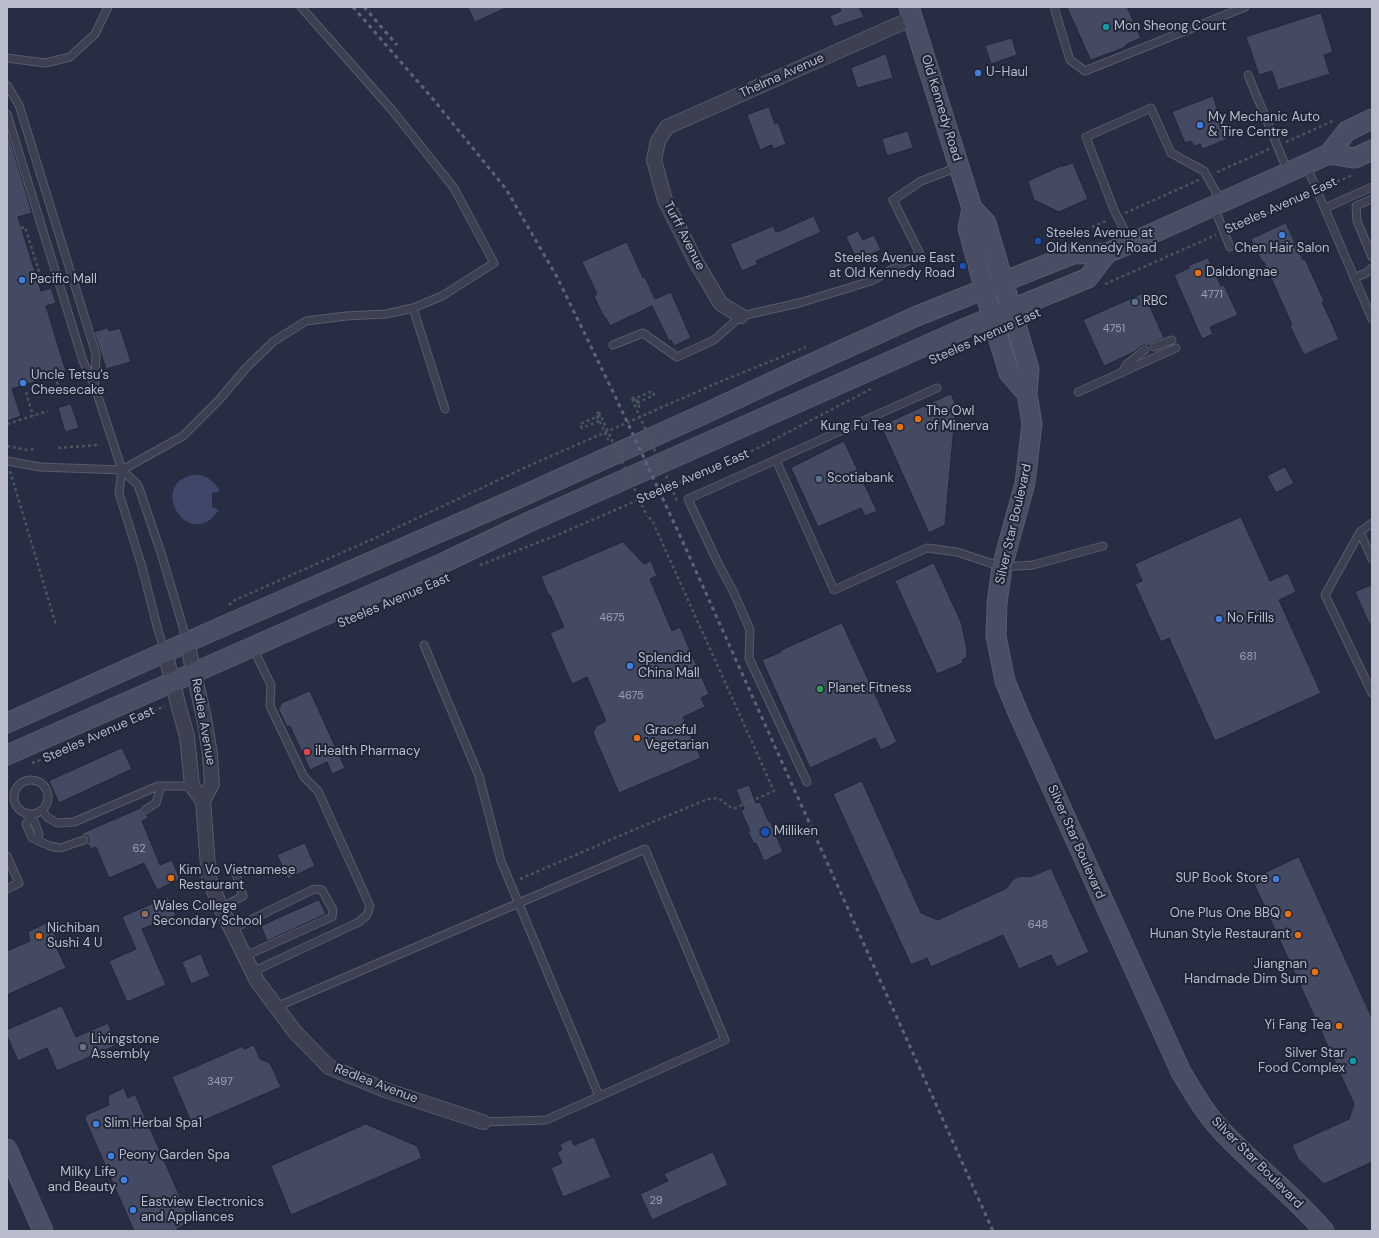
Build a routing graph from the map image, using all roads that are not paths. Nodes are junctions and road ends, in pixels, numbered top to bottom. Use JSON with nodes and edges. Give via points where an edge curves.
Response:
{"nodes":[{"id":1,"x":108,"y":7,"type":"edge"},
{"id":2,"x":301,"y":7,"type":"edge"},
{"id":3,"x":1054,"y":7,"type":"edge"},
{"id":4,"x":1245,"y":7,"type":"edge"},
{"id":5,"x":911,"y":12,"type":"edge"},
{"id":6,"x":7,"y":58,"type":"edge"},
{"id":7,"x":1248,"y":75,"type":"dead end"},
{"id":8,"x":7,"y":85,"type":"edge"},
{"id":9,"x":7,"y":114,"type":"edge"},
{"id":10,"x":1372,"y":119,"type":"edge"},
{"id":11,"x":658,"y":141,"type":"joint"},
{"id":12,"x":1372,"y":150,"type":"edge"},
{"id":13,"x":1329,"y":154,"type":"junction"},
{"id":14,"x":1306,"y":164,"type":"junction"},
{"id":15,"x":959,"y":167,"type":"junction"},
{"id":16,"x":1288,"y":172,"type":"junction"},
{"id":17,"x":1372,"y":187,"type":"edge"},
{"id":18,"x":1372,"y":199,"type":"edge"},
{"id":19,"x":1218,"y":204,"type":"junction"},
{"id":20,"x":972,"y":208,"type":"junction"},
{"id":21,"x":1325,"y":208,"type":"junction"},
{"id":22,"x":1131,"y":243,"type":"junction"},
{"id":23,"x":1230,"y":247,"type":"dead end"},
{"id":24,"x":1107,"y":253,"type":"junction"},
{"id":25,"x":1372,"y":257,"type":"edge"},
{"id":26,"x":1372,"y":268,"type":"edge"},
{"id":27,"x":1354,"y":278,"type":"junction"},
{"id":28,"x":1004,"y":282,"type":"junction"},
{"id":29,"x":985,"y":289,"type":"junction"},
{"id":30,"x":1368,"y":301,"type":"edge"},
{"id":31,"x":413,"y":308,"type":"junction"},
{"id":32,"x":1012,"y":309,"type":"junction"},
{"id":33,"x":741,"y":316,"type":"junction"},
{"id":34,"x":992,"y":317,"type":"junction"},
{"id":35,"x":1372,"y":319,"type":"edge"},
{"id":36,"x":1172,"y":340,"type":"dead end"},
{"id":37,"x":613,"y":344,"type":"dead end"},
{"id":38,"x":1154,"y":347,"type":"dead end"},
{"id":39,"x":1176,"y":348,"type":"dead end"},
{"id":40,"x":1145,"y":350,"type":"dead end"},
{"id":41,"x":1121,"y":373,"type":"junction"},
{"id":42,"x":94,"y":384,"type":"junction"},
{"id":43,"x":938,"y":388,"type":"dead end"},
{"id":44,"x":1078,"y":392,"type":"dead end"},
{"id":45,"x":1027,"y":394,"type":"junction"},
{"id":46,"x":445,"y":409,"type":"dead end"},
{"id":47,"x":776,"y":460,"type":"junction"},
{"id":48,"x":7,"y":461,"type":"edge"},
{"id":49,"x":122,"y":470,"type":"junction"},
{"id":50,"x":1372,"y":523,"type":"edge"},
{"id":51,"x":1360,"y":532,"type":"junction"},
{"id":52,"x":1103,"y":546,"type":"dead end"},
{"id":53,"x":1372,"y":558,"type":"edge"},
{"id":54,"x":1002,"y":568,"type":"junction"},
{"id":55,"x":187,"y":642,"type":"junction"},
{"id":56,"x":424,"y":645,"type":"dead end"},
{"id":57,"x":253,"y":648,"type":"junction"},
{"id":58,"x":166,"y":652,"type":"junction"},
{"id":59,"x":194,"y":673,"type":"junction"},
{"id":60,"x":175,"y":691,"type":"junction"},
{"id":61,"x":1372,"y":693,"type":"edge"},
{"id":62,"x":7,"y":723,"type":"edge"},
{"id":63,"x":7,"y":755,"type":"edge"},
{"id":64,"x":807,"y":782,"type":"dead end"},
{"id":65,"x":161,"y":786,"type":"junction"},
{"id":66,"x":192,"y":786,"type":"junction"},
{"id":67,"x":203,"y":801,"type":"junction"},
{"id":68,"x":42,"y":810,"type":"junction"},
{"id":69,"x":145,"y":810,"type":"dead end"},
{"id":70,"x":28,"y":816,"type":"junction"},
{"id":71,"x":84,"y":840,"type":"dead end"},
{"id":72,"x":7,"y":856,"type":"edge"},
{"id":73,"x":235,"y":871,"type":"dead end"},
{"id":74,"x":7,"y":889,"type":"edge"},
{"id":75,"x":518,"y":903,"type":"junction"},
{"id":76,"x":221,"y":908,"type":"junction"},
{"id":77,"x":232,"y":929,"type":"junction"},
{"id":78,"x":245,"y":956,"type":"junction"},
{"id":79,"x":252,"y":972,"type":"junction"},
{"id":80,"x":276,"y":1007,"type":"junction"},
{"id":81,"x":599,"y":1096,"type":"junction"},
{"id":82,"x":483,"y":1122,"type":"joint"},
{"id":83,"x":7,"y":1149,"type":"edge"},
{"id":84,"x":43,"y":1231,"type":"edge"},
{"id":85,"x":1324,"y":1231,"type":"edge"}],
"edges":[{"from":1,"to":6,"type":"lane","via":[[95,34],[70,57],[45,63]]},
{"from":2,"to":31,"type":"lane","via":[[392,110],[454,188],[494,263],[442,296]]},
{"from":3,"to":4,"type":"lane","via":[[1070,60],[1085,70]]},
{"from":5,"to":11,"type":"street","name":"Thelma Avenue","via":[[668,127]]},
{"from":5,"to":15,"type":"main road","name":"Old Kennedy Road"},
{"from":7,"to":16,"type":"lane"},
{"from":8,"to":42,"type":"lane","via":[[19,105],[96,354]]},
{"from":9,"to":42,"type":"lane","via":[[83,361]]},
{"from":10,"to":13,"type":"main road","via":[[1347,131]]},
{"from":11,"to":33,"type":"street","name":"Turff Avenue","via":[[654,160],[665,200],[696,262],[721,304]]},
{"from":12,"to":13,"type":"main road","name":"Steeles Avenue East","via":[[1355,158]]},
{"from":13,"to":14,"type":"main road"},
{"from":14,"to":16,"type":"main road"},
{"from":14,"to":21,"type":"lane"},
{"from":15,"to":20,"type":"main road","name":"Old Kennedy Road"},
{"from":15,"to":33,"type":"lane","via":[[921,181],[893,200],[920,254],[871,281],[799,304]]},
{"from":16,"to":19,"type":"main road"},
{"from":17,"to":21,"type":"lane"},
{"from":18,"to":25,"type":"lane","via":[[1356,206],[1357,221]]},
{"from":19,"to":22,"type":"main road"},
{"from":19,"to":22,"type":"lane","via":[[1204,171],[1171,153],[1151,108],[1111,125],[1086,137],[1114,210]]},
{"from":19,"to":23,"type":"lane"},
{"from":20,"to":28,"type":"main road","name":"Old Kennedy Road","via":[[986,223]]},
{"from":20,"to":29,"type":"main road","name":"Old Kennedy Road","via":[[968,228]]},
{"from":21,"to":27,"type":"lane"},
{"from":22,"to":24,"type":"main road"},
{"from":24,"to":28,"type":"main road","via":[[1073,254]]},
{"from":24,"to":32,"type":"main road","name":"Steeles Avenue East","via":[[1088,278]]},
{"from":26,"to":27,"type":"lane"},
{"from":27,"to":30,"type":"lane"},
{"from":28,"to":29,"type":"main road"},
{"from":28,"to":32,"type":"main road","name":"Silver Star Boulevard"},
{"from":29,"to":34,"type":"main road","name":"Old Kennedy Road"},
{"from":29,"to":55,"type":"main road","via":[[917,316],[518,498]]},
{"from":30,"to":35,"type":"lane"},
{"from":31,"to":46,"type":"lane"},
{"from":31,"to":49,"type":"lane","via":[[386,314],[306,321],[274,341],[183,436]]},
{"from":32,"to":34,"type":"main road","name":"Steeles Avenue East"},
{"from":32,"to":45,"type":"main road","name":"Silver Star Boulevard","via":[[1029,368]]},
{"from":33,"to":37,"type":"lane","via":[[714,340],[677,357],[643,333]]},
{"from":34,"to":45,"type":"main road","via":[[1009,373]]},
{"from":34,"to":57,"type":"main road","name":"Steeles Avenue East","via":[[531,521],[443,564]]},
{"from":36,"to":38,"type":"lane"},
{"from":39,"to":41,"type":"lane"},
{"from":40,"to":41,"type":"lane","via":[[1127,364]]},
{"from":41,"to":44,"type":"lane"},
{"from":42,"to":49,"type":"lane"},
{"from":43,"to":47,"type":"lane"},
{"from":45,"to":54,"type":"main road","name":"Silver Star Boulevard","via":[[1032,424],[1025,483]]},
{"from":47,"to":54,"type":"lane","via":[[834,590],[927,548],[957,552]]},
{"from":47,"to":64,"type":"lane","via":[[688,499],[750,630],[749,658]]},
{"from":48,"to":49,"type":"lane","via":[[40,467]]},
{"from":49,"to":55,"type":"lane","via":[[138,485]]},
{"from":49,"to":58,"type":"lane","via":[[119,493]]},
{"from":50,"to":51,"type":"lane"},
{"from":51,"to":53,"type":"lane"},
{"from":51,"to":61,"type":"lane","via":[[1325,595]]},
{"from":52,"to":54,"type":"lane","via":[[1033,565]]},
{"from":54,"to":85,"type":"main road","name":"Silver Star Boulevard","via":[[996,636],[1005,681],[1181,1072],[1201,1105],[1220,1129]]},
{"from":55,"to":58,"type":"main road"},
{"from":55,"to":59,"type":"street","name":"Redlea Avenue"},
{"from":56,"to":75,"type":"lane","via":[[479,776],[501,861]]},
{"from":57,"to":59,"type":"main road","name":"Steeles Avenue East"},
{"from":57,"to":79,"type":"lane","via":[[271,685],[270,706],[304,777],[318,791],[370,906],[367,915],[359,922]]},
{"from":58,"to":60,"type":"street","name":"Redlea Avenue"},
{"from":58,"to":62,"type":"main road"},
{"from":59,"to":60,"type":"main road","name":"Steeles Avenue East"},
{"from":59,"to":67,"type":"street","name":"Redlea Avenue","via":[[210,754],[212,784]]},
{"from":60,"to":63,"type":"main road","name":"Steeles Avenue East"},
{"from":60,"to":66,"type":"street","name":"Redlea Avenue","via":[[187,736]]},
{"from":65,"to":66,"type":"lane"},
{"from":65,"to":68,"type":"lane","via":[[74,822],[58,822],[47,817]]},
{"from":65,"to":69,"type":"lane","via":[[156,803]]},
{"from":66,"to":67,"type":"street"},
{"from":67,"to":76,"type":"street","name":"Redlea Avenue","via":[[209,879]]},
{"from":68,"to":70,"type":"lane"},
{"from":68,"to":70,"type":"lane","via":[[48,801],[46,790],[39,782],[28,781],[18,786],[15,797],[18,807]]},
{"from":70,"to":71,"type":"lane","via":[[34,821],[39,834],[38,840],[50,846],[60,848]]},
{"from":72,"to":74,"type":"lane","via":[[19,883]]},
{"from":73,"to":76,"type":"lane","via":[[243,896]]},
{"from":75,"to":80,"type":"lane"},
{"from":75,"to":81,"type":"lane"},
{"from":75,"to":81,"type":"lane","via":[[645,849],[716,1018],[725,1040]]},
{"from":76,"to":77,"type":"street","name":"Redlea Avenue"},
{"from":77,"to":78,"type":"street","name":"Redlea Avenue"},
{"from":77,"to":78,"type":"lane","via":[[314,889],[322,890],[333,910],[332,917]]},
{"from":78,"to":79,"type":"street","name":"Redlea Avenue"},
{"from":79,"to":80,"type":"street","name":"Redlea Avenue"},
{"from":80,"to":82,"type":"street","name":"Redlea Avenue","via":[[295,1032],[329,1067],[388,1091]]},
{"from":81,"to":82,"type":"lane","via":[[546,1120]]},
{"from":83,"to":84,"type":"main road"}]}
